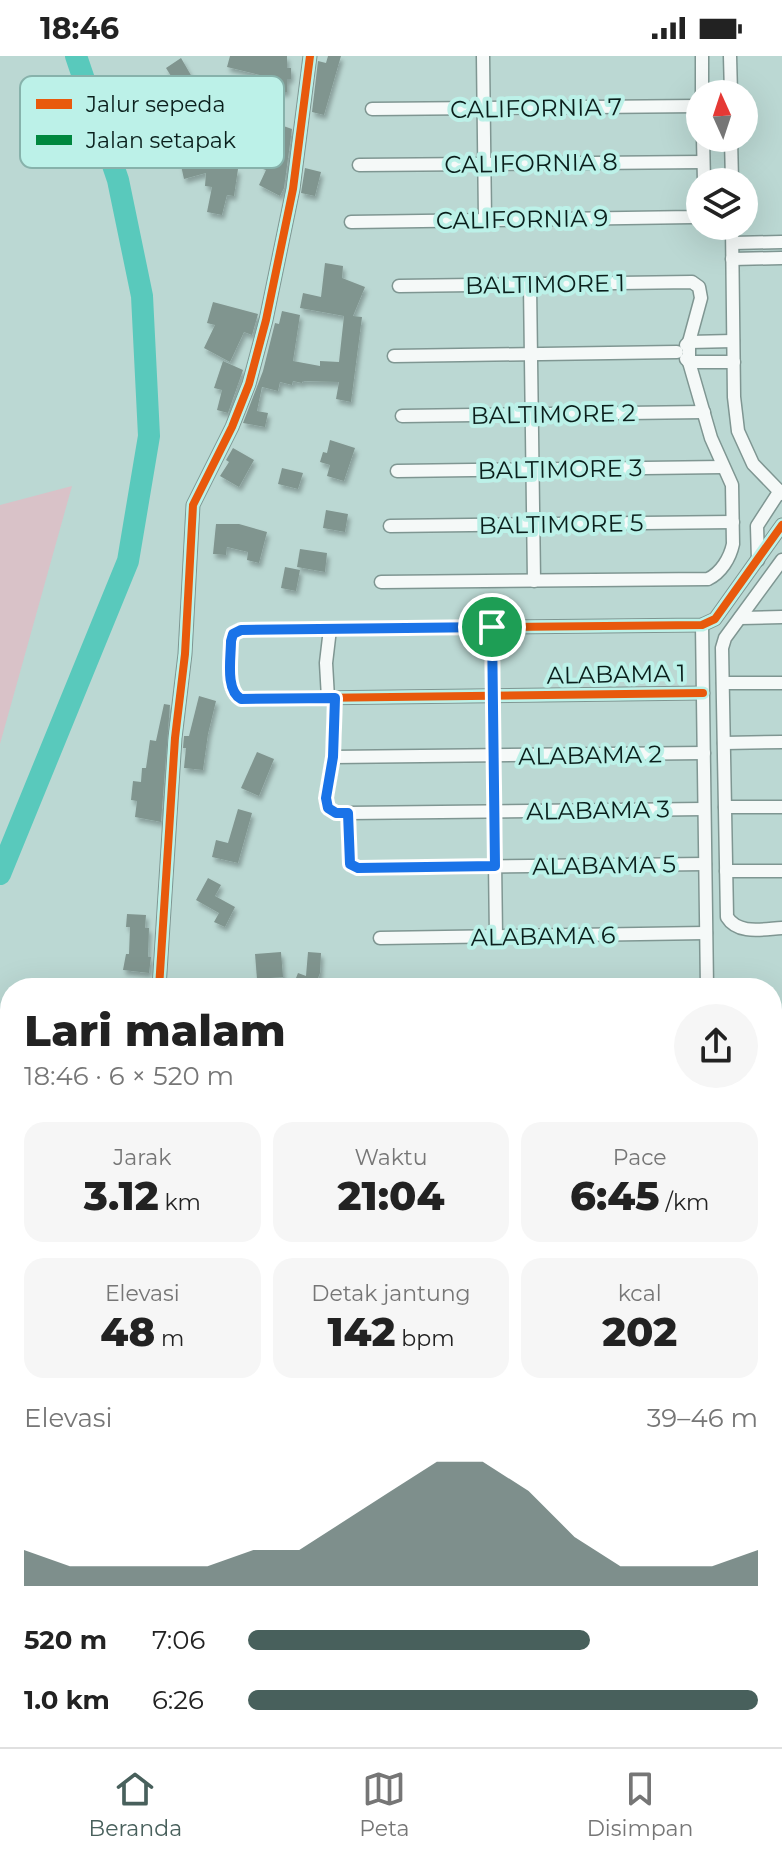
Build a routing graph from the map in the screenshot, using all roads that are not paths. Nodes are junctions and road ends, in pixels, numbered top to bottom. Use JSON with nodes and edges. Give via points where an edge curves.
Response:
{"nodes":[{"id":1,"x":310,"y":56,"type":"edge"},
{"id":2,"x":483,"y":56,"type":"edge"},
{"id":3,"x":702,"y":56,"type":"edge"},
{"id":4,"x":730,"y":56,"type":"edge"},
{"id":5,"x":702,"y":80,"type":"edge"},
{"id":6,"x":731,"y":80,"type":"edge"},
{"id":7,"x":686,"y":106,"type":"edge"},
{"id":8,"x":483,"y":108,"type":"junction"},
{"id":9,"x":372,"y":109,"type":"dead end"},
{"id":10,"x":703,"y":152,"type":"edge"},
{"id":11,"x":703,"y":162,"type":"junction"},
{"id":12,"x":484,"y":164,"type":"junction"},
{"id":13,"x":359,"y":165,"type":"dead end"},
{"id":14,"x":703,"y":168,"type":"edge"},
{"id":15,"x":686,"y":215,"type":"edge"},
{"id":16,"x":485,"y":220,"type":"junction"},
{"id":17,"x":351,"y":222,"type":"dead end"},
{"id":18,"x":733,"y":240,"type":"edge"},
{"id":19,"x":782,"y":242,"type":"edge"},
{"id":20,"x":733,"y":243,"type":"junction"},
{"id":21,"x":782,"y":258,"type":"edge"},
{"id":22,"x":732,"y":259,"type":"junction"},
{"id":23,"x":530,"y":285,"type":"junction"},
{"id":24,"x":399,"y":286,"type":"dead end"},
{"id":25,"x":733,"y":341,"type":"junction"},
{"id":26,"x":689,"y":342,"type":"junction"},
{"id":27,"x":677,"y":352,"type":"junction"},
{"id":28,"x":531,"y":354,"type":"junction"},
{"id":29,"x":394,"y":356,"type":"dead end"},
{"id":30,"x":689,"y":362,"type":"junction"},
{"id":31,"x":734,"y":362,"type":"junction"},
{"id":32,"x":704,"y":412,"type":"junction"},
{"id":33,"x":532,"y":414,"type":"junction"},
{"id":34,"x":402,"y":416,"type":"dead end"},
{"id":35,"x":723,"y":467,"type":"junction"},
{"id":36,"x":532,"y":469,"type":"junction"},
{"id":37,"x":397,"y":471,"type":"dead end"},
{"id":38,"x":781,"y":493,"type":"edge"},
{"id":39,"x":733,"y":522,"type":"junction"},
{"id":40,"x":533,"y":524,"type":"junction"},
{"id":41,"x":782,"y":525,"type":"edge"},
{"id":42,"x":390,"y":526,"type":"dead end"},
{"id":43,"x":758,"y":560,"type":"junction"},
{"id":44,"x":782,"y":560,"type":"edge"},
{"id":45,"x":534,"y":581,"type":"junction"},
{"id":46,"x":381,"y":582,"type":"dead end"},
{"id":47,"x":782,"y":617,"type":"edge"},
{"id":48,"x":740,"y":618,"type":"junction"},
{"id":49,"x":702,"y":625,"type":"junction"},
{"id":50,"x":492,"y":627,"type":"junction"},
{"id":51,"x":330,"y":629,"type":"junction"},
{"id":52,"x":723,"y":683,"type":"junction"},
{"id":53,"x":782,"y":683,"type":"edge"},
{"id":54,"x":703,"y":693,"type":"junction"},
{"id":55,"x":493,"y":696,"type":"junction"},
{"id":56,"x":331,"y":698,"type":"junction"},
{"id":57,"x":782,"y":742,"type":"edge"},
{"id":58,"x":724,"y":743,"type":"junction"},
{"id":59,"x":704,"y":753,"type":"junction"},
{"id":60,"x":494,"y":755,"type":"junction"},
{"id":61,"x":333,"y":757,"type":"junction"},
{"id":62,"x":725,"y":807,"type":"junction"},
{"id":63,"x":782,"y":807,"type":"edge"},
{"id":64,"x":704,"y":809,"type":"junction"},
{"id":65,"x":495,"y":812,"type":"junction"},
{"id":66,"x":348,"y":813,"type":"junction"},
{"id":67,"x":705,"y":864,"type":"junction"},
{"id":68,"x":495,"y":866,"type":"junction"},
{"id":69,"x":726,"y":871,"type":"junction"},
{"id":70,"x":782,"y":871,"type":"edge"},
{"id":71,"x":782,"y":928,"type":"edge"},
{"id":72,"x":706,"y":933,"type":"junction"},
{"id":73,"x":496,"y":937,"type":"junction"},
{"id":74,"x":380,"y":938,"type":"dead end"},
{"id":75,"x":160,"y":978,"type":"edge"},
{"id":76,"x":707,"y":978,"type":"edge"}],
"edges":[{"from":1,"to":75,"type":"street","via":[[293,189],[266,320],[249,384],[193,505]]},
{"from":2,"to":8,"type":"street"},
{"from":3,"to":5,"type":"street"},
{"from":4,"to":6,"type":"street"},
{"from":7,"to":8,"type":"street","name":"CALIFORNIA 7"},
{"from":8,"to":9,"type":"street","name":"CALIFORNIA 7"},
{"from":8,"to":12,"type":"street"},
{"from":10,"to":11,"type":"street"},
{"from":11,"to":12,"type":"street","name":"CALIFORNIA 8"},
{"from":11,"to":14,"type":"street"},
{"from":12,"to":13,"type":"street","name":"CALIFORNIA 8"},
{"from":12,"to":16,"type":"street"},
{"from":15,"to":16,"type":"street","name":"CALIFORNIA 9"},
{"from":16,"to":17,"type":"street","name":"CALIFORNIA 9"},
{"from":18,"to":20,"type":"street"},
{"from":19,"to":20,"type":"street"},
{"from":20,"to":22,"type":"street"},
{"from":21,"to":22,"type":"street"},
{"from":22,"to":25,"type":"street"},
{"from":23,"to":24,"type":"street","name":"BALTIMORE 1"},
{"from":23,"to":26,"type":"street","name":"BALTIMORE 1","via":[[692,282],[701,298]]},
{"from":23,"to":28,"type":"street"},
{"from":25,"to":26,"type":"street"},
{"from":25,"to":31,"type":"street"},
{"from":26,"to":27,"type":"street"},
{"from":26,"to":30,"type":"street"},
{"from":27,"to":28,"type":"street"},
{"from":27,"to":30,"type":"street"},
{"from":28,"to":29,"type":"street"},
{"from":28,"to":33,"type":"street"},
{"from":30,"to":31,"type":"street"},
{"from":30,"to":32,"type":"street"},
{"from":31,"to":38,"type":"street","via":[[738,431],[753,464]]},
{"from":32,"to":33,"type":"street","name":"BALTIMORE 2"},
{"from":32,"to":35,"type":"street"},
{"from":33,"to":34,"type":"street","name":"BALTIMORE 2"},
{"from":33,"to":36,"type":"street"},
{"from":35,"to":36,"type":"street","name":"BALTIMORE 3"},
{"from":35,"to":39,"type":"street","via":[[732,485]]},
{"from":36,"to":37,"type":"street","name":"BALTIMORE 3"},
{"from":36,"to":40,"type":"street"},
{"from":38,"to":43,"type":"street","via":[[757,526]]},
{"from":39,"to":40,"type":"street","name":"BALTIMORE 5"},
{"from":39,"to":45,"type":"street","via":[[731,553],[716,576],[708,579]]},
{"from":40,"to":42,"type":"street","name":"BALTIMORE 5"},
{"from":40,"to":45,"type":"street"},
{"from":41,"to":43,"type":"street"},
{"from":43,"to":49,"type":"street","via":[[715,619]]},
{"from":44,"to":48,"type":"street"},
{"from":45,"to":46,"type":"street"},
{"from":47,"to":48,"type":"street"},
{"from":48,"to":52,"type":"street","via":[[725,638]]},
{"from":49,"to":50,"type":"street"},
{"from":49,"to":54,"type":"street"},
{"from":50,"to":51,"type":"street"},
{"from":50,"to":55,"type":"street"},
{"from":51,"to":56,"type":"street","via":[[326,663]]},
{"from":51,"to":56,"type":"street","name":"ALABAMA 1","via":[[233,634],[231,688],[241,699]]},
{"from":52,"to":53,"type":"street"},
{"from":52,"to":58,"type":"street"},
{"from":54,"to":55,"type":"street","name":"ALABAMA 1"},
{"from":54,"to":59,"type":"street"},
{"from":55,"to":56,"type":"street","name":"ALABAMA 1"},
{"from":55,"to":60,"type":"street"},
{"from":56,"to":61,"type":"street"},
{"from":57,"to":58,"type":"street"},
{"from":58,"to":62,"type":"street"},
{"from":59,"to":60,"type":"street","name":"ALABAMA 2"},
{"from":59,"to":64,"type":"street"},
{"from":60,"to":61,"type":"street","name":"ALABAMA 2"},
{"from":60,"to":65,"type":"street"},
{"from":61,"to":66,"type":"street","via":[[328,808]]},
{"from":62,"to":63,"type":"street"},
{"from":62,"to":69,"type":"street"},
{"from":64,"to":65,"type":"street","name":"ALABAMA 3"},
{"from":64,"to":67,"type":"street"},
{"from":65,"to":66,"type":"street","name":"ALABAMA 3"},
{"from":65,"to":68,"type":"street"},
{"from":66,"to":68,"type":"street","name":"ALABAMA 5","via":[[348,856],[358,868]]},
{"from":67,"to":68,"type":"street","name":"ALABAMA 5"},
{"from":67,"to":72,"type":"street"},
{"from":68,"to":73,"type":"street"},
{"from":69,"to":70,"type":"street"},
{"from":69,"to":71,"type":"street","via":[[727,917],[732,925]]},
{"from":72,"to":73,"type":"street","name":"ALABAMA 6"},
{"from":72,"to":76,"type":"street"},
{"from":73,"to":74,"type":"street","name":"ALABAMA 6"}]}
